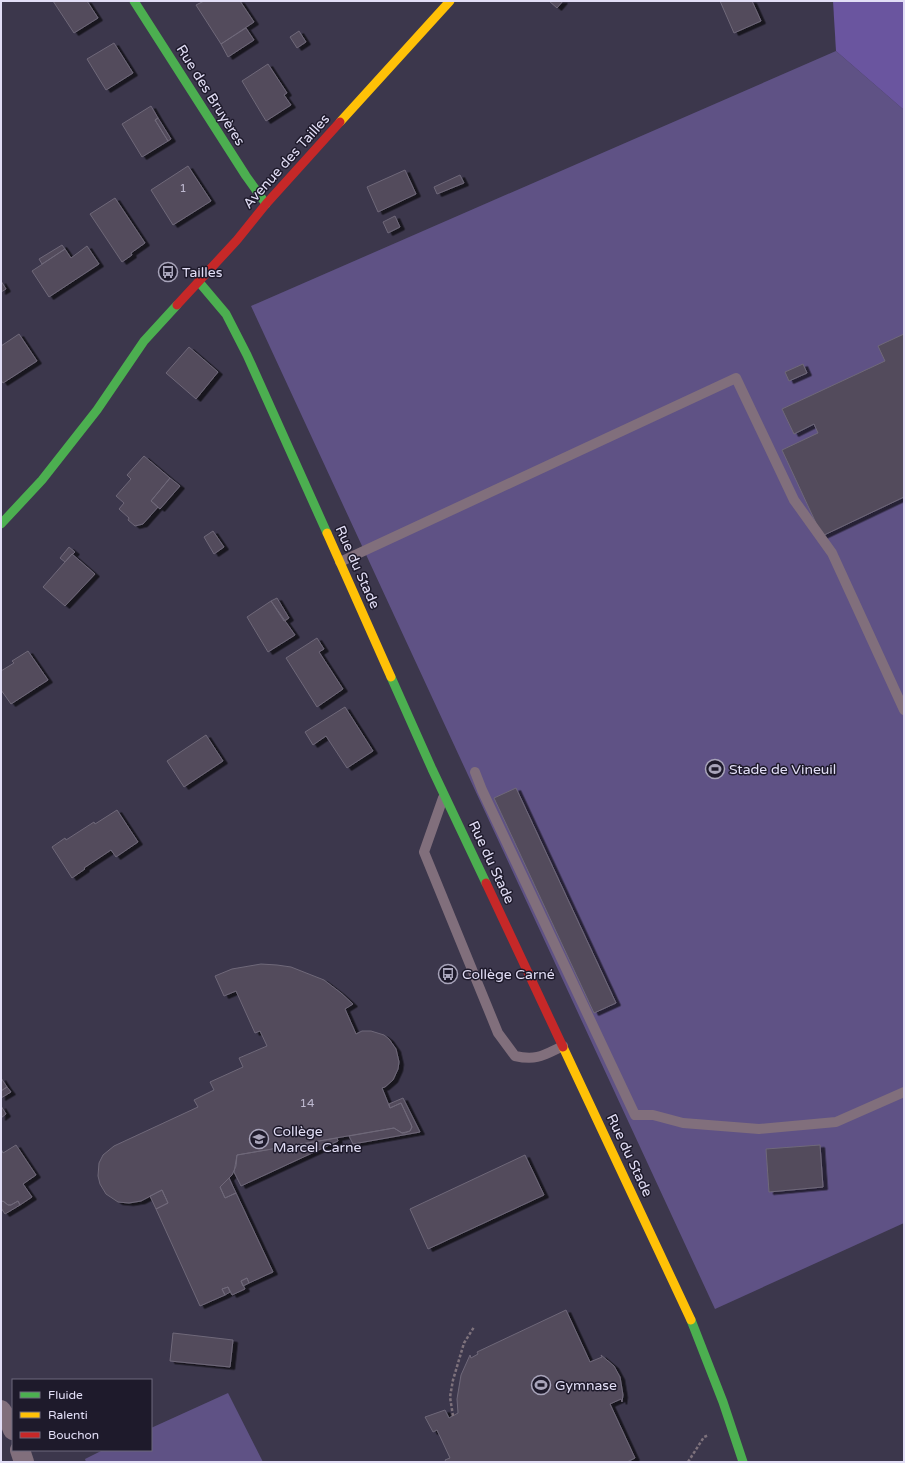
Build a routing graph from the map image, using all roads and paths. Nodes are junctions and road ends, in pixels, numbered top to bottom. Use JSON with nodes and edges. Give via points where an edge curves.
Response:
{"nodes":[{"id":1,"x":134,"y":1,"type":"edge"},
{"id":2,"x":450,"y":1,"type":"edge"},
{"id":3,"x":266,"y":204,"type":"junction"},
{"id":4,"x":199,"y":282,"type":"junction"},
{"id":5,"x":1,"y":524,"type":"edge"},
{"id":6,"x":340,"y":562,"type":"junction"},
{"id":7,"x":904,"y":710,"type":"edge"},
{"id":8,"x":475,"y":772,"type":"dead end"},
{"id":9,"x":445,"y":795,"type":"junction"},
{"id":10,"x":563,"y":1046,"type":"junction"},
{"id":11,"x":904,"y":1092,"type":"edge"},
{"id":12,"x":474,"y":1327,"type":"dead end"},
{"id":13,"x":1,"y":1410,"type":"edge"},
{"id":14,"x":453,"y":1416,"type":"dead end"},
{"id":15,"x":731,"y":1425,"type":"junction"},
{"id":16,"x":12,"y":1428,"type":"edge"},
{"id":17,"x":20,"y":1451,"type":"edge"},
{"id":18,"x":24,"y":1462,"type":"edge"},
{"id":19,"x":688,"y":1462,"type":"edge"},
{"id":20,"x":743,"y":1462,"type":"edge"}],
"edges":[{"from":1,"to":3,"type":"street","name":"Rue des Bruyères"},
{"from":2,"to":3,"type":"street","name":"Avenue des Tailles"},
{"from":3,"to":4,"type":"street","name":"Avenue des Tailles"},
{"from":4,"to":5,"type":"street","name":"Avenue des Tailles","via":[[144,340],[97,410],[42,480]]},
{"from":4,"to":6,"type":"street","name":"Rue du Stade","via":[[226,314],[247,355]]},
{"from":6,"to":7,"type":"lane","via":[[736,378],[794,500],[832,553]]},
{"from":6,"to":9,"type":"street","name":"Rue du Stade"},
{"from":8,"to":11,"type":"lane","via":[[634,1116],[759,1129],[836,1122]]},
{"from":9,"to":10,"type":"street","name":"Rue du Stade"},
{"from":9,"to":10,"type":"lane","via":[[424,852],[498,1033],[515,1056],[529,1059]]},
{"from":10,"to":15,"type":"street","name":"Rue du Stade","via":[[684,1304]]},
{"from":12,"to":14,"type":"path","via":[[464,1343],[453,1380],[450,1398]]},
{"from":13,"to":16,"type":"street"},
{"from":15,"to":19,"type":"path","via":[[704,1438]]},
{"from":15,"to":20,"type":"street","name":"Rue du Stade"},
{"from":17,"to":18,"type":"street"}]}
